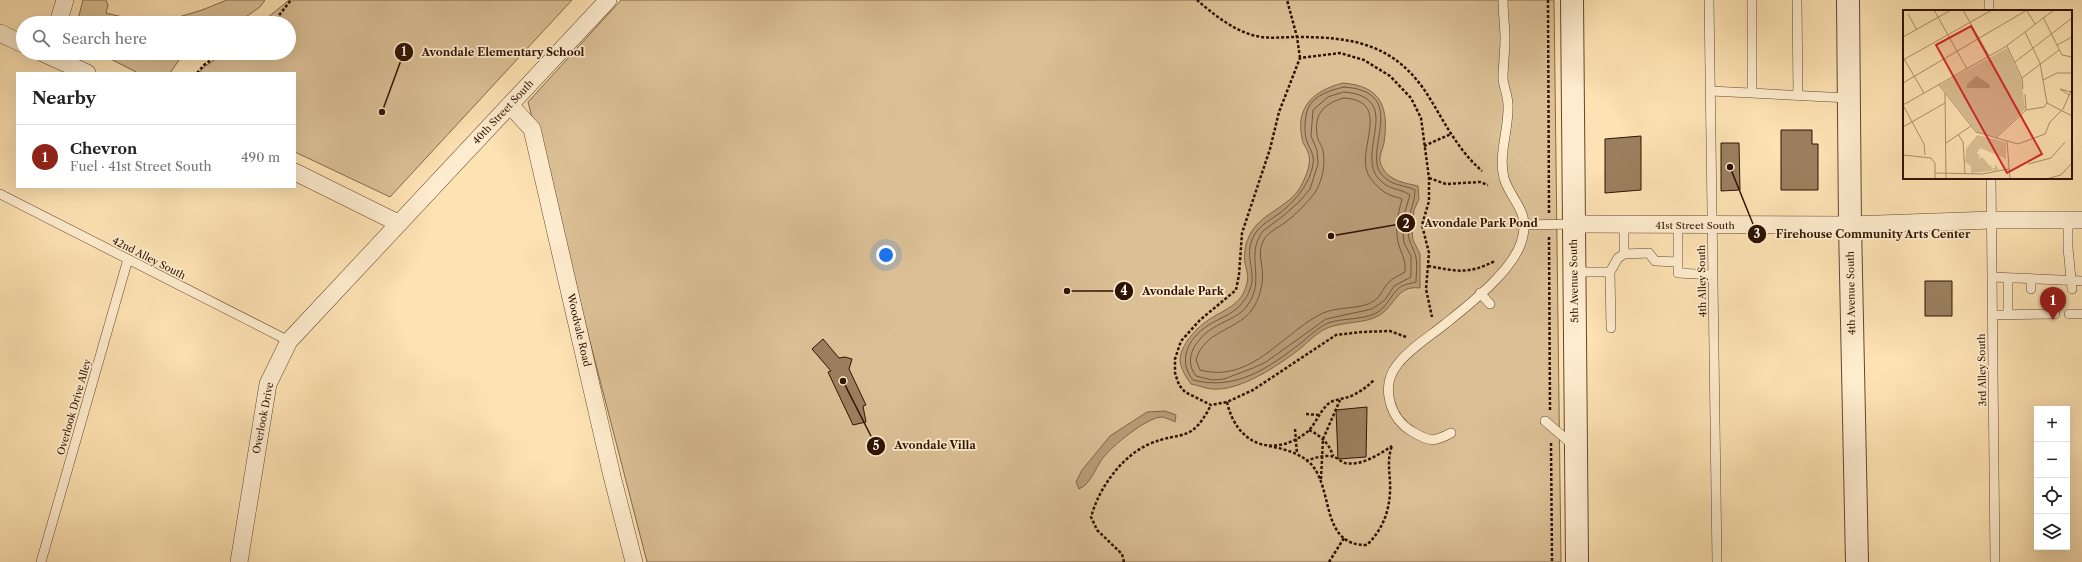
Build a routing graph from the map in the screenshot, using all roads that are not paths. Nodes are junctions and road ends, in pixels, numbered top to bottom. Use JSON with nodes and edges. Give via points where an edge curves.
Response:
{"nodes":[{"id":1,"x":65,"y":0,"type":"edge"},
{"id":2,"x":608,"y":0,"type":"edge"},
{"id":3,"x":1503,"y":0,"type":"edge"},
{"id":4,"x":1572,"y":0,"type":"edge"},
{"id":5,"x":1709,"y":0,"type":"edge"},
{"id":6,"x":1752,"y":0,"type":"edge"},
{"id":7,"x":1797,"y":0,"type":"edge"},
{"id":8,"x":1848,"y":0,"type":"edge"},
{"id":9,"x":60,"y":16,"type":"edge"},
{"id":10,"x":0,"y":33,"type":"edge"},
{"id":11,"x":16,"y":41,"type":"edge"},
{"id":12,"x":59,"y":60,"type":"edge"},
{"id":13,"x":85,"y":72,"type":"edge"},
{"id":14,"x":1710,"y":91,"type":"junction"},
{"id":15,"x":1752,"y":93,"type":"junction"},
{"id":16,"x":1798,"y":96,"type":"junction"},
{"id":17,"x":1849,"y":98,"type":"junction"},
{"id":18,"x":510,"y":105,"type":"junction"},
{"id":19,"x":296,"y":172,"type":"edge"},
{"id":20,"x":1991,"y":179,"type":"edge"},
{"id":21,"x":0,"y":194,"type":"edge"},
{"id":22,"x":1992,"y":220,"type":"junction"},
{"id":23,"x":2075,"y":220,"type":"edge"},
{"id":24,"x":398,"y":223,"type":"junction"},
{"id":25,"x":1573,"y":224,"type":"junction"},
{"id":26,"x":1524,"y":225,"type":"junction"},
{"id":27,"x":1624,"y":225,"type":"junction"},
{"id":28,"x":1678,"y":225,"type":"junction"},
{"id":29,"x":1712,"y":225,"type":"junction"},
{"id":30,"x":1850,"y":225,"type":"junction"},
{"id":31,"x":1624,"y":254,"type":"junction"},
{"id":32,"x":128,"y":259,"type":"junction"},
{"id":33,"x":1678,"y":262,"type":"junction"},
{"id":34,"x":1574,"y":272,"type":"junction"},
{"id":35,"x":1610,"y":272,"type":"junction"},
{"id":36,"x":1713,"y":275,"type":"junction"},
{"id":37,"x":1992,"y":277,"type":"junction"},
{"id":38,"x":2008,"y":278,"type":"junction"},
{"id":39,"x":2030,"y":279,"type":"junction"},
{"id":40,"x":2082,"y":281,"type":"edge"},
{"id":41,"x":2072,"y":285,"type":"junction"},
{"id":42,"x":2030,"y":289,"type":"dead end"},
{"id":43,"x":1480,"y":293,"type":"junction"},
{"id":44,"x":1490,"y":304,"type":"dead end"},
{"id":45,"x":2053,"y":311,"type":"dead end"},
{"id":46,"x":2008,"y":314,"type":"junction"},
{"id":47,"x":1993,"y":315,"type":"junction"},
{"id":48,"x":1611,"y":328,"type":"dead end"},
{"id":49,"x":289,"y":341,"type":"junction"},
{"id":50,"x":1547,"y":423,"type":"road end"},
{"id":51,"x":1451,"y":433,"type":"dead end"},
{"id":52,"x":1576,"y":448,"type":"junction"},
{"id":53,"x":41,"y":562,"type":"edge"},
{"id":54,"x":239,"y":562,"type":"edge"},
{"id":55,"x":634,"y":562,"type":"edge"},
{"id":56,"x":1577,"y":562,"type":"edge"},
{"id":57,"x":1717,"y":562,"type":"edge"},
{"id":58,"x":1858,"y":562,"type":"edge"},
{"id":59,"x":1995,"y":562,"type":"edge"}],
"edges":[{"from":1,"to":9,"type":"street"},
{"from":2,"to":18,"type":"street","name":"40th Street South"},
{"from":3,"to":26,"type":"lane","via":[[1503,79],[1508,105],[1504,178],[1520,206]]},
{"from":4,"to":25,"type":"street","name":"5th Avenue South"},
{"from":5,"to":14,"type":"lane","name":"4th Alley South"},
{"from":6,"to":15,"type":"lane"},
{"from":7,"to":16,"type":"lane"},
{"from":8,"to":17,"type":"street","name":"4th Avenue South"},
{"from":10,"to":11,"type":"street"},
{"from":12,"to":13,"type":"street"},
{"from":14,"to":15,"type":"lane"},
{"from":14,"to":29,"type":"lane","name":"4th Alley South"},
{"from":15,"to":16,"type":"lane"},
{"from":16,"to":17,"type":"lane"},
{"from":17,"to":30,"type":"street","name":"4th Avenue South"},
{"from":18,"to":24,"type":"street","name":"40th Street South"},
{"from":18,"to":55,"type":"street","name":"Woodvale Road","via":[[532,129]]},
{"from":19,"to":24,"type":"street"},
{"from":20,"to":22,"type":"lane","name":"3rd Alley South"},
{"from":21,"to":32,"type":"lane","name":"42nd Alley South"},
{"from":22,"to":23,"type":"street","name":"41st Street South"},
{"from":22,"to":30,"type":"street","name":"41st Street South"},
{"from":22,"to":37,"type":"lane","name":"3rd Alley South"},
{"from":23,"to":41,"type":"lane","via":[[2068,248]]},
{"from":24,"to":49,"type":"street","name":"Overlook Drive"},
{"from":25,"to":26,"type":"lane"},
{"from":25,"to":27,"type":"street","name":"41st Street South"},
{"from":25,"to":34,"type":"street","name":"5th Avenue South"},
{"from":26,"to":43,"type":"lane","via":[[1515,256]]},
{"from":27,"to":28,"type":"street","name":"41st Street South"},
{"from":27,"to":31,"type":"lane"},
{"from":28,"to":29,"type":"street","name":"41st Street South"},
{"from":28,"to":33,"type":"lane"},
{"from":29,"to":30,"type":"street","name":"41st Street South"},
{"from":29,"to":36,"type":"lane","name":"4th Alley South"},
{"from":30,"to":58,"type":"street","name":"4th Avenue South"},
{"from":31,"to":33,"type":"lane","via":[[1649,254],[1655,260]]},
{"from":31,"to":35,"type":"lane","via":[[1618,258]]},
{"from":32,"to":49,"type":"lane","name":"42nd Alley South"},
{"from":32,"to":53,"type":"lane","name":"Overlook Drive Alley"},
{"from":33,"to":36,"type":"lane","via":[[1678,273]]},
{"from":34,"to":35,"type":"lane"},
{"from":34,"to":52,"type":"street","name":"5th Avenue South"},
{"from":35,"to":48,"type":"lane"},
{"from":36,"to":57,"type":"lane","name":"4th Alley South"},
{"from":37,"to":38,"type":"lane"},
{"from":37,"to":47,"type":"lane","name":"3rd Alley South"},
{"from":38,"to":39,"type":"lane"},
{"from":38,"to":46,"type":"lane"},
{"from":39,"to":41,"type":"lane","via":[[2050,284]]},
{"from":39,"to":42,"type":"lane"},
{"from":40,"to":41,"type":"lane"},
{"from":43,"to":44,"type":"lane"},
{"from":43,"to":51,"type":"lane","via":[[1445,324],[1417,344],[1396,366],[1388,384],[1389,402],[1405,428],[1427,440],[1438,440]]},
{"from":45,"to":46,"type":"lane","via":[[2032,310]]},
{"from":46,"to":47,"type":"lane"},
{"from":47,"to":59,"type":"lane","name":"3rd Alley South"},
{"from":49,"to":54,"type":"street","name":"Overlook Drive","via":[[268,384]]},
{"from":50,"to":52,"type":"lane"},
{"from":52,"to":56,"type":"street","name":"5th Avenue South"}]}
